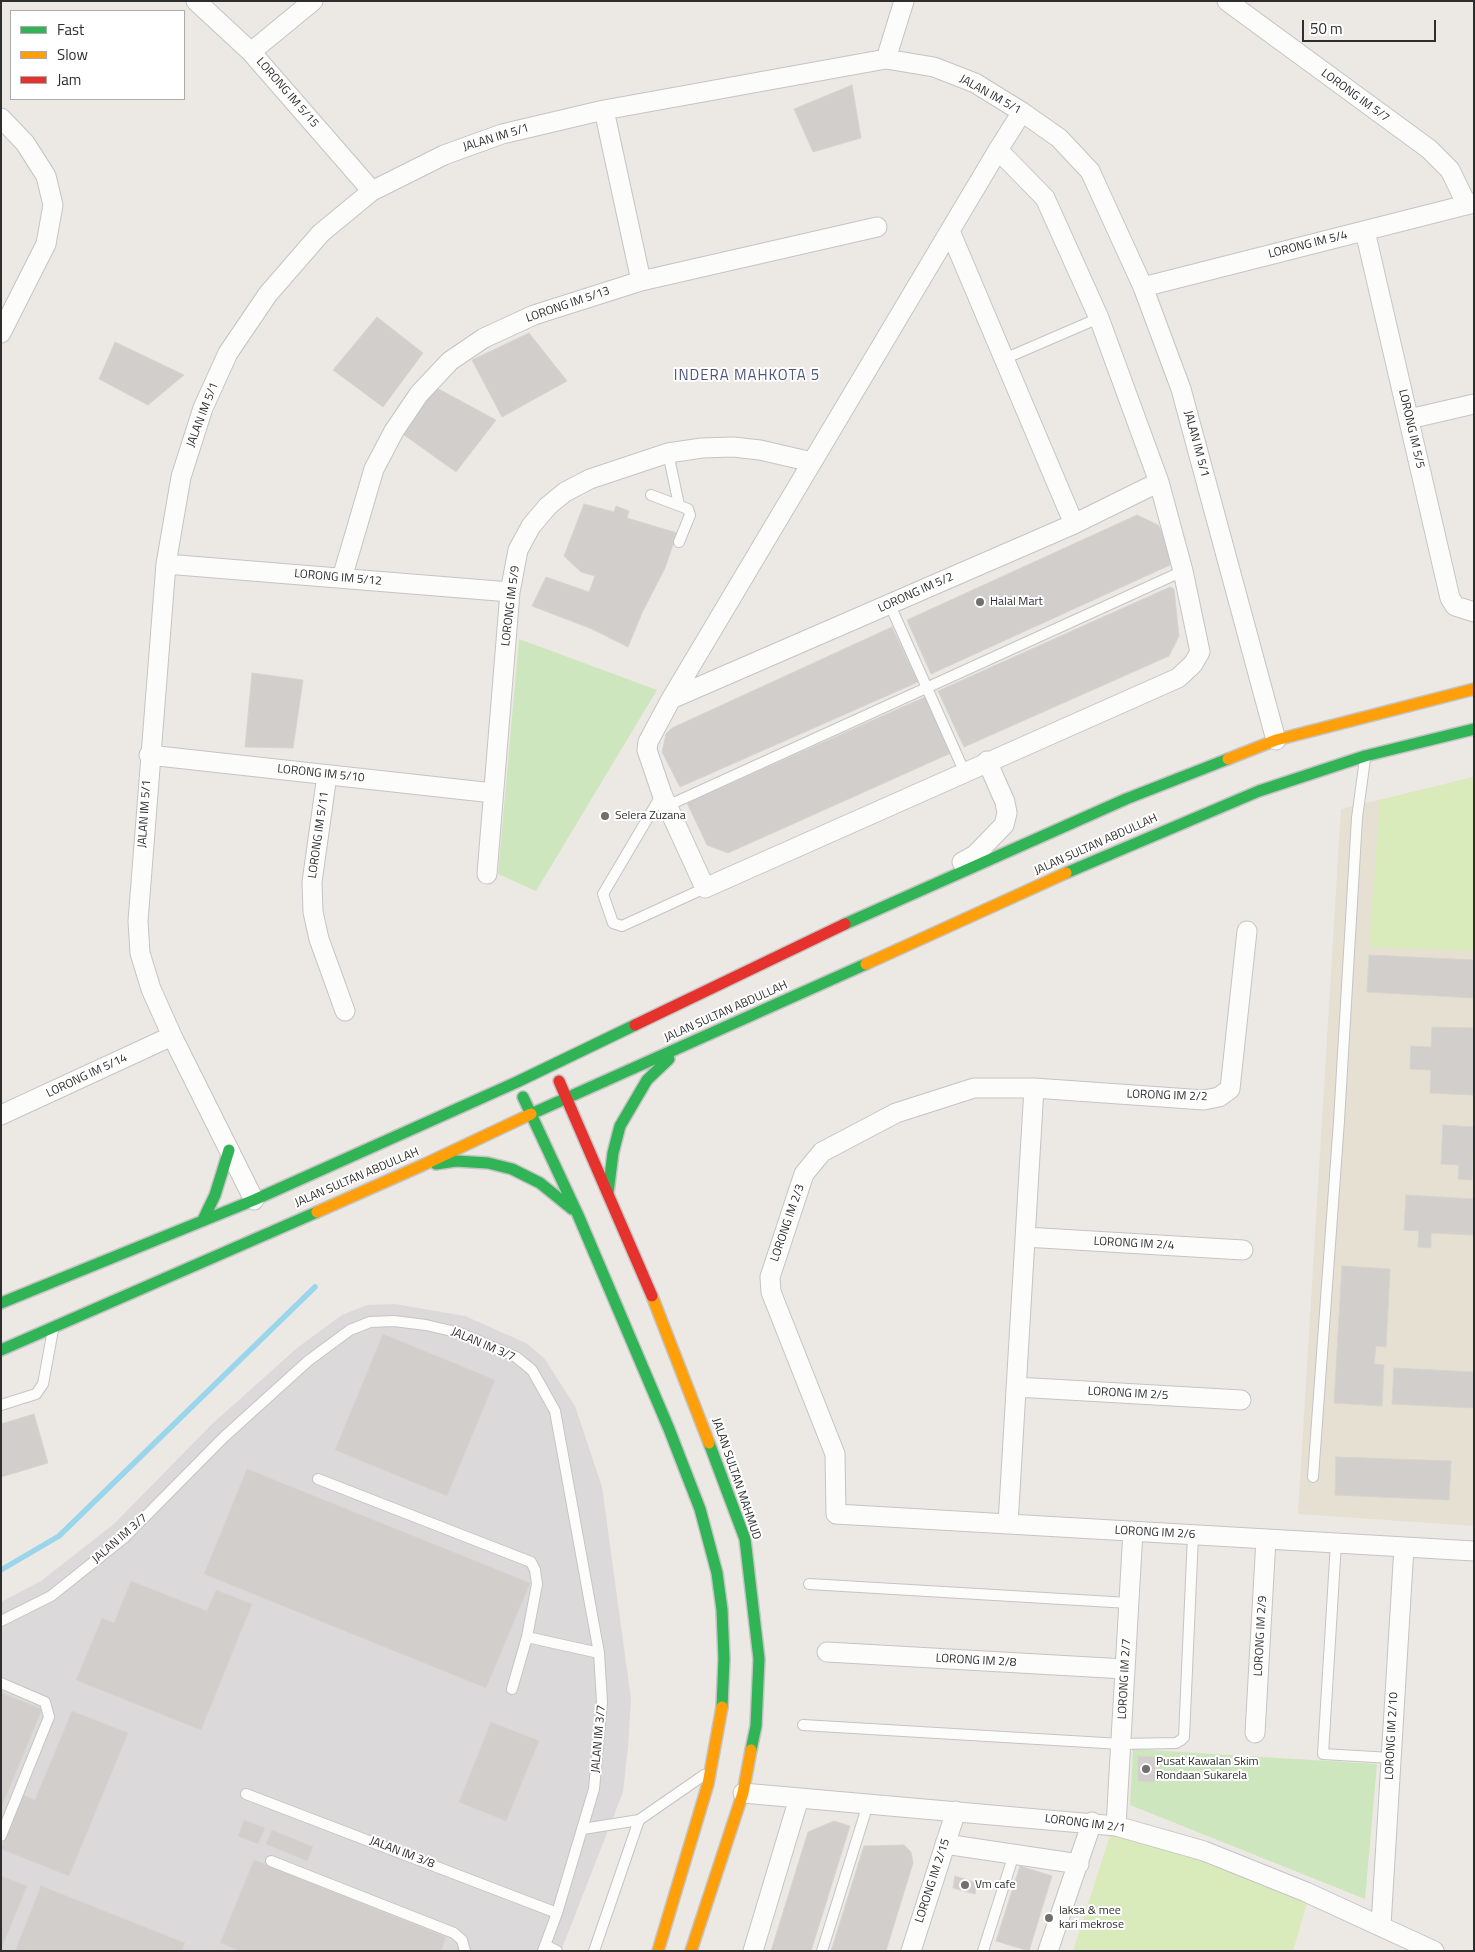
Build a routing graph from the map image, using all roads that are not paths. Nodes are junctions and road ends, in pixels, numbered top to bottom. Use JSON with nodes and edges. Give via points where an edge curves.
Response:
{"nodes":[{"id":1,"x":196,"y":1,"type":"edge"},
{"id":2,"x":313,"y":1,"type":"edge"},
{"id":3,"x":904,"y":1,"type":"edge"},
{"id":4,"x":1227,"y":1,"type":"edge"},
{"id":5,"x":251,"y":52,"type":"junction"},
{"id":6,"x":886,"y":59,"type":"junction"},
{"id":7,"x":604,"y":110,"type":"junction"},
{"id":8,"x":1022,"y":112,"type":"junction"},
{"id":9,"x":1,"y":118,"type":"edge"},
{"id":10,"x":998,"y":150,"type":"junction"},
{"id":11,"x":372,"y":191,"type":"junction"},
{"id":12,"x":1471,"y":204,"type":"edge"},
{"id":13,"x":876,"y":227,"type":"dead end"},
{"id":14,"x":950,"y":231,"type":"junction"},
{"id":15,"x":1365,"y":231,"type":"junction"},
{"id":16,"x":640,"y":281,"type":"junction"},
{"id":17,"x":1143,"y":286,"type":"junction"},
{"id":18,"x":1099,"y":318,"type":"junction"},
{"id":19,"x":1,"y":333,"type":"edge"},
{"id":20,"x":1004,"y":359,"type":"junction"},
{"id":21,"x":1474,"y":404,"type":"edge"},
{"id":22,"x":1409,"y":419,"type":"junction"},
{"id":23,"x":668,"y":453,"type":"junction"},
{"id":24,"x":812,"y":462,"type":"junction"},
{"id":25,"x":1159,"y":482,"type":"junction"},
{"id":26,"x":651,"y":495,"type":"dead end"},
{"id":27,"x":679,"y":505,"type":"junction"},
{"id":28,"x":1074,"y":524,"type":"junction"},
{"id":29,"x":678,"y":542,"type":"dead end"},
{"id":30,"x":166,"y":564,"type":"junction"},
{"id":31,"x":1183,"y":571,"type":"junction"},
{"id":32,"x":342,"y":578,"type":"junction"},
{"id":33,"x":510,"y":592,"type":"junction"},
{"id":34,"x":890,"y":605,"type":"junction"},
{"id":35,"x":1474,"y":612,"type":"edge"},
{"id":36,"x":926,"y":686,"type":"junction"},
{"id":37,"x":1474,"y":689,"type":"edge"},
{"id":38,"x":671,"y":699,"type":"junction"},
{"id":39,"x":1474,"y":730,"type":"edge"},
{"id":40,"x":1276,"y":740,"type":"junction"},
{"id":41,"x":150,"y":755,"type":"junction"},
{"id":42,"x":1365,"y":756,"type":"junction"},
{"id":43,"x":987,"y":761,"type":"junction"},
{"id":44,"x":964,"y":771,"type":"junction"},
{"id":45,"x":327,"y":775,"type":"junction"},
{"id":46,"x":493,"y":793,"type":"junction"},
{"id":47,"x":664,"y":800,"type":"junction"},
{"id":48,"x":487,"y":874,"type":"dead end"},
{"id":49,"x":705,"y":888,"type":"junction"},
{"id":50,"x":864,"y":915,"type":"junction"},
{"id":51,"x":1247,"y":931,"type":"dead end"},
{"id":52,"x":345,"y":1011,"type":"dead end"},
{"id":53,"x":172,"y":1036,"type":"junction"},
{"id":54,"x":687,"y":1045,"type":"junction"},
{"id":55,"x":553,"y":1066,"type":"junction"},
{"id":56,"x":517,"y":1082,"type":"junction"},
{"id":57,"x":1034,"y":1088,"type":"junction"},
{"id":58,"x":566,"y":1097,"type":"junction"},
{"id":59,"x":530,"y":1114,"type":"junction"},
{"id":60,"x":1,"y":1116,"type":"edge"},
{"id":61,"x":229,"y":1150,"type":"junction"},
{"id":62,"x":423,"y":1165,"type":"junction"},
{"id":63,"x":608,"y":1194,"type":"junction"},
{"id":64,"x":254,"y":1200,"type":"junction"},
{"id":65,"x":578,"y":1215,"type":"junction"},
{"id":66,"x":203,"y":1220,"type":"junction"},
{"id":67,"x":1025,"y":1237,"type":"junction"},
{"id":68,"x":1243,"y":1250,"type":"dead end"},
{"id":69,"x":1,"y":1303,"type":"edge"},
{"id":70,"x":54,"y":1326,"type":"junction"},
{"id":71,"x":1,"y":1350,"type":"edge"},
{"id":72,"x":1016,"y":1387,"type":"junction"},
{"id":73,"x":1241,"y":1400,"type":"dead end"},
{"id":74,"x":1,"y":1405,"type":"edge"},
{"id":75,"x":1313,"y":1477,"type":"dead end"},
{"id":76,"x":318,"y":1479,"type":"dead end"},
{"id":77,"x":836,"y":1514,"type":"joint"},
{"id":78,"x":1008,"y":1524,"type":"junction"},
{"id":79,"x":1133,"y":1532,"type":"junction"},
{"id":80,"x":1193,"y":1535,"type":"junction"},
{"id":81,"x":1266,"y":1539,"type":"junction"},
{"id":82,"x":1336,"y":1543,"type":"junction"},
{"id":83,"x":1404,"y":1547,"type":"junction"},
{"id":84,"x":1474,"y":1552,"type":"edge"},
{"id":85,"x":808,"y":1584,"type":"dead end"},
{"id":86,"x":1129,"y":1603,"type":"junction"},
{"id":87,"x":1,"y":1621,"type":"edge"},
{"id":88,"x":526,"y":1637,"type":"junction"},
{"id":89,"x":827,"y":1652,"type":"dead end"},
{"id":90,"x":599,"y":1653,"type":"junction"},
{"id":91,"x":1125,"y":1669,"type":"junction"},
{"id":92,"x":1,"y":1683,"type":"edge"},
{"id":93,"x":512,"y":1689,"type":"dead end"},
{"id":94,"x":803,"y":1725,"type":"dead end"},
{"id":95,"x":1255,"y":1733,"type":"dead end"},
{"id":96,"x":1121,"y":1744,"type":"junction"},
{"id":97,"x":1391,"y":1758,"type":"junction"},
{"id":98,"x":711,"y":1771,"type":"junction"},
{"id":99,"x":743,"y":1793,"type":"junction"},
{"id":100,"x":246,"y":1794,"type":"dead end"},
{"id":101,"x":799,"y":1798,"type":"junction"},
{"id":102,"x":868,"y":1804,"type":"junction"},
{"id":103,"x":956,"y":1811,"type":"junction"},
{"id":104,"x":639,"y":1820,"type":"junction"},
{"id":105,"x":1092,"y":1822,"type":"junction"},
{"id":106,"x":1116,"y":1826,"type":"junction"},
{"id":107,"x":583,"y":1829,"type":"junction"},
{"id":108,"x":1,"y":1836,"type":"edge"},
{"id":109,"x":945,"y":1844,"type":"junction"},
{"id":110,"x":1014,"y":1854,"type":"junction"},
{"id":111,"x":271,"y":1861,"type":"dead end"},
{"id":112,"x":1079,"y":1864,"type":"junction"},
{"id":113,"x":557,"y":1913,"type":"junction"},
{"id":114,"x":1381,"y":1926,"type":"junction"},
{"id":115,"x":544,"y":1948,"type":"edge"},
{"id":116,"x":465,"y":1951,"type":"edge"},
{"id":117,"x":557,"y":1951,"type":"edge"},
{"id":118,"x":594,"y":1951,"type":"edge"},
{"id":119,"x":658,"y":1951,"type":"edge"},
{"id":120,"x":692,"y":1951,"type":"edge"},
{"id":121,"x":753,"y":1951,"type":"edge"},
{"id":122,"x":822,"y":1951,"type":"edge"},
{"id":123,"x":911,"y":1951,"type":"edge"},
{"id":124,"x":983,"y":1951,"type":"edge"},
{"id":125,"x":1048,"y":1951,"type":"edge"},
{"id":126,"x":1434,"y":1951,"type":"edge"}],
"edges":[{"from":1,"to":5,"type":"street","name":"LORONG IM 5/15"},
{"from":2,"to":5,"type":"street"},
{"from":3,"to":6,"type":"street"},
{"from":4,"to":12,"type":"street","name":"LORONG IM 5/7","via":[[1429,148],[1450,170]]},
{"from":5,"to":11,"type":"street","name":"LORONG IM 5/15"},
{"from":6,"to":7,"type":"street","name":"JALAN IM 5/1"},
{"from":6,"to":8,"type":"street","name":"JALAN IM 5/1","via":[[934,67],[975,84]]},
{"from":7,"to":11,"type":"street","name":"JALAN IM 5/1","via":[[502,134],[444,155]]},
{"from":7,"to":16,"type":"street"},
{"from":8,"to":10,"type":"street"},
{"from":8,"to":17,"type":"street","name":"JALAN IM 5/1","via":[[1059,138],[1090,171]]},
{"from":9,"to":19,"type":"street","via":[[25,143],[46,176],[53,205],[46,244]]},
{"from":10,"to":14,"type":"street"},
{"from":10,"to":18,"type":"street","via":[[1045,198]]},
{"from":11,"to":30,"type":"street","name":"JALAN IM 5/1","via":[[321,233],[268,294],[228,353],[204,408],[181,478]]},
{"from":12,"to":15,"type":"street","name":"LORONG IM 5/4"},
{"from":13,"to":16,"type":"street","name":"LORONG IM 5/13"},
{"from":14,"to":20,"type":"street"},
{"from":14,"to":24,"type":"street"},
{"from":15,"to":17,"type":"street","name":"LORONG IM 5/4"},
{"from":15,"to":22,"type":"street","name":"LORONG IM 5/5"},
{"from":16,"to":32,"type":"street","name":"LORONG IM 5/13","via":[[534,315],[484,338],[450,361],[419,394],[374,469]]},
{"from":17,"to":40,"type":"street","name":"JALAN IM 5/1","via":[[1182,389]]},
{"from":18,"to":20,"type":"lane"},
{"from":18,"to":25,"type":"street"},
{"from":20,"to":28,"type":"street"},
{"from":21,"to":22,"type":"street"},
{"from":22,"to":35,"type":"street","name":"LORONG IM 5/5","via":[[1450,598],[1456,606]]},
{"from":23,"to":24,"type":"street","name":"LORONG IM 5/9","via":[[733,447]]},
{"from":23,"to":27,"type":"lane"},
{"from":23,"to":33,"type":"street","name":"LORONG IM 5/9","via":[[590,479],[565,492],[548,506],[531,526],[518,550]]},
{"from":24,"to":38,"type":"street"},
{"from":25,"to":28,"type":"street","name":"LORONG IM 5/2"},
{"from":25,"to":31,"type":"street"},
{"from":26,"to":27,"type":"lane"},
{"from":27,"to":29,"type":"lane","via":[[688,508],[690,515]]},
{"from":28,"to":34,"type":"street","name":"LORONG IM 5/2"},
{"from":30,"to":32,"type":"street","name":"LORONG IM 5/12"},
{"from":30,"to":41,"type":"street","name":"JALAN IM 5/1"},
{"from":31,"to":36,"type":"lane"},
{"from":31,"to":43,"type":"street","via":[[1200,652],[1193,664],[1178,678]]},
{"from":32,"to":33,"type":"street","name":"LORONG IM 5/12"},
{"from":33,"to":46,"type":"street","name":"LORONG IM 5/9"},
{"from":34,"to":36,"type":"lane"},
{"from":34,"to":38,"type":"street","name":"LORONG IM 5/2"},
{"from":36,"to":44,"type":"lane"},
{"from":36,"to":47,"type":"lane"},
{"from":37,"to":40,"type":"main road","name":"JALAN SULTAN ABDULLAH"},
{"from":38,"to":47,"type":"street","via":[[646,745]]},
{"from":39,"to":42,"type":"main road","name":"JALAN SULTAN ABDULLAH"},
{"from":40,"to":50,"type":"main road","name":"JALAN SULTAN ABDULLAH","via":[[1126,799]]},
{"from":41,"to":45,"type":"street","name":"LORONG IM 5/10"},
{"from":41,"to":53,"type":"street","name":"JALAN IM 5/1","via":[[138,921],[140,953]]},
{"from":42,"to":54,"type":"main road","name":"JALAN SULTAN ABDULLAH","via":[[1259,791],[1130,844]]},
{"from":42,"to":75,"type":"lane","via":[[1357,818]]},
{"from":43,"to":44,"type":"street"},
{"from":43,"to":50,"type":"street","via":[[1005,802],[1004,825],[974,855]]},
{"from":44,"to":49,"type":"street"},
{"from":45,"to":46,"type":"street","name":"LORONG IM 5/10"},
{"from":45,"to":52,"type":"street","name":"LORONG IM 5/11","via":[[312,882],[313,912],[319,939]]},
{"from":46,"to":48,"type":"street","name":"LORONG IM 5/9"},
{"from":47,"to":49,"type":"street"},
{"from":47,"to":49,"type":"lane","via":[[603,894],[613,923],[622,926]]},
{"from":50,"to":55,"type":"main road","name":"JALAN SULTAN ABDULLAH"},
{"from":51,"to":57,"type":"street","name":"LORONG IM 2/2","via":[[1230,1089],[1220,1097],[1204,1100]]},
{"from":53,"to":60,"type":"street","name":"LORONG IM 5/14"},
{"from":53,"to":61,"type":"street","name":"JALAN IM 5/1"},
{"from":54,"to":58,"type":"main road","name":"JALAN SULTAN ABDULLAH"},
{"from":54,"to":63,"type":"main road","via":[[660,1066],[633,1101],[620,1126]]},
{"from":55,"to":56,"type":"main road","name":"JALAN SULTAN ABDULLAH"},
{"from":55,"to":58,"type":"main road","name":"JALAN SULTAN MAHMUD"},
{"from":56,"to":59,"type":"main road"},
{"from":56,"to":64,"type":"main road","name":"JALAN SULTAN ABDULLAH"},
{"from":57,"to":67,"type":"street"},
{"from":57,"to":77,"type":"street","name":"LORONG IM 2/3","via":[[974,1088],[896,1113],[822,1152],[804,1174],[770,1277],[772,1292],[835,1454]]},
{"from":58,"to":59,"type":"main road","name":"JALAN SULTAN ABDULLAH"},
{"from":58,"to":63,"type":"main road","name":"JALAN SULTAN MAHMUD"},
{"from":59,"to":62,"type":"main road","name":"JALAN SULTAN ABDULLAH"},
{"from":59,"to":65,"type":"main road"},
{"from":61,"to":64,"type":"street","name":"JALAN IM 5/1"},
{"from":61,"to":66,"type":"main road","via":[[215,1195]]},
{"from":62,"to":65,"type":"main road","via":[[456,1161],[488,1163],[512,1169],[540,1183]]},
{"from":62,"to":70,"type":"main road","name":"JALAN SULTAN ABDULLAH"},
{"from":63,"to":99,"type":"main road","name":"JALAN SULTAN MAHMUD","via":[[670,1338],[745,1538],[759,1659],[756,1726]]},
{"from":64,"to":66,"type":"main road","name":"JALAN SULTAN ABDULLAH"},
{"from":65,"to":98,"type":"main road","via":[[700,1509],[716,1573],[722,1610],[724,1659],[722,1709]]},
{"from":66,"to":69,"type":"main road","name":"JALAN SULTAN ABDULLAH"},
{"from":67,"to":68,"type":"street","name":"LORONG IM 2/4"},
{"from":67,"to":72,"type":"street"},
{"from":70,"to":71,"type":"main road","name":"JALAN SULTAN ABDULLAH"},
{"from":70,"to":74,"type":"lane","via":[[44,1384],[36,1394]]},
{"from":72,"to":73,"type":"street","name":"LORONG IM 2/5"},
{"from":72,"to":78,"type":"street"},
{"from":76,"to":88,"type":"lane","via":[[531,1562],[537,1584]]},
{"from":77,"to":78,"type":"street","name":"LORONG IM 2/6"},
{"from":78,"to":79,"type":"street","name":"LORONG IM 2/6"},
{"from":79,"to":80,"type":"street","name":"LORONG IM 2/6"},
{"from":79,"to":86,"type":"street","name":"LORONG IM 2/7"},
{"from":80,"to":81,"type":"street","name":"LORONG IM 2/6"},
{"from":80,"to":96,"type":"lane","via":[[1184,1737],[1176,1742]]},
{"from":81,"to":82,"type":"street","name":"LORONG IM 2/6"},
{"from":81,"to":95,"type":"street","name":"LORONG IM 2/9"},
{"from":82,"to":83,"type":"street","name":"LORONG IM 2/6"},
{"from":82,"to":97,"type":"lane","via":[[1323,1754]]},
{"from":83,"to":84,"type":"street","name":"LORONG IM 2/6"},
{"from":83,"to":97,"type":"street","name":"LORONG IM 2/10"},
{"from":85,"to":86,"type":"lane"},
{"from":86,"to":91,"type":"street","name":"LORONG IM 2/7"},
{"from":87,"to":90,"type":"lane","name":"JALAN IM 3/7","via":[[51,1596],[125,1537],[224,1437],[308,1361],[350,1330],[370,1322],[394,1321],[460,1333],[516,1357],[532,1370],[541,1384],[555,1411]]},
{"from":88,"to":90,"type":"lane"},
{"from":88,"to":93,"type":"lane"},
{"from":89,"to":91,"type":"street","name":"LORONG IM 2/8"},
{"from":90,"to":107,"type":"lane","name":"JALAN IM 3/7","via":[[602,1702],[599,1747],[594,1789]]},
{"from":91,"to":96,"type":"street","name":"LORONG IM 2/7"},
{"from":92,"to":108,"type":"lane","via":[[45,1702],[49,1717]]},
{"from":94,"to":96,"type":"lane"},
{"from":96,"to":106,"type":"street","name":"LORONG IM 2/7"},
{"from":97,"to":114,"type":"street","name":"LORONG IM 2/10"},
{"from":98,"to":104,"type":"lane"},
{"from":98,"to":119,"type":"main road"},
{"from":99,"to":101,"type":"street","name":"LORONG IM 2/1"},
{"from":99,"to":120,"type":"main road","name":"JALAN SULTAN MAHMUD"},
{"from":100,"to":113,"type":"lane","name":"JALAN IM 3/8"},
{"from":101,"to":102,"type":"street","name":"LORONG IM 2/1"},
{"from":101,"to":121,"type":"street"},
{"from":102,"to":103,"type":"street","name":"LORONG IM 2/1"},
{"from":102,"to":122,"type":"lane"},
{"from":103,"to":105,"type":"street","name":"LORONG IM 2/1"},
{"from":103,"to":109,"type":"street","name":"LORONG IM 2/15"},
{"from":104,"to":107,"type":"lane"},
{"from":104,"to":118,"type":"lane"},
{"from":105,"to":106,"type":"street","name":"LORONG IM 2/1"},
{"from":105,"to":112,"type":"street"},
{"from":106,"to":114,"type":"street","name":"LORONG IM 2/1","via":[[1204,1851]]},
{"from":107,"to":113,"type":"lane","name":"JALAN IM 3/7"},
{"from":109,"to":110,"type":"street"},
{"from":109,"to":123,"type":"street","name":"LORONG IM 2/15"},
{"from":110,"to":112,"type":"street"},
{"from":110,"to":124,"type":"lane"},
{"from":111,"to":116,"type":"lane","via":[[454,1933],[462,1940]]},
{"from":112,"to":125,"type":"street"},
{"from":113,"to":115,"type":"lane","name":"JALAN IM 3/7"},
{"from":114,"to":126,"type":"street","name":"LORONG IM 2/1"},
{"from":115,"to":117,"type":"lane"}]}
